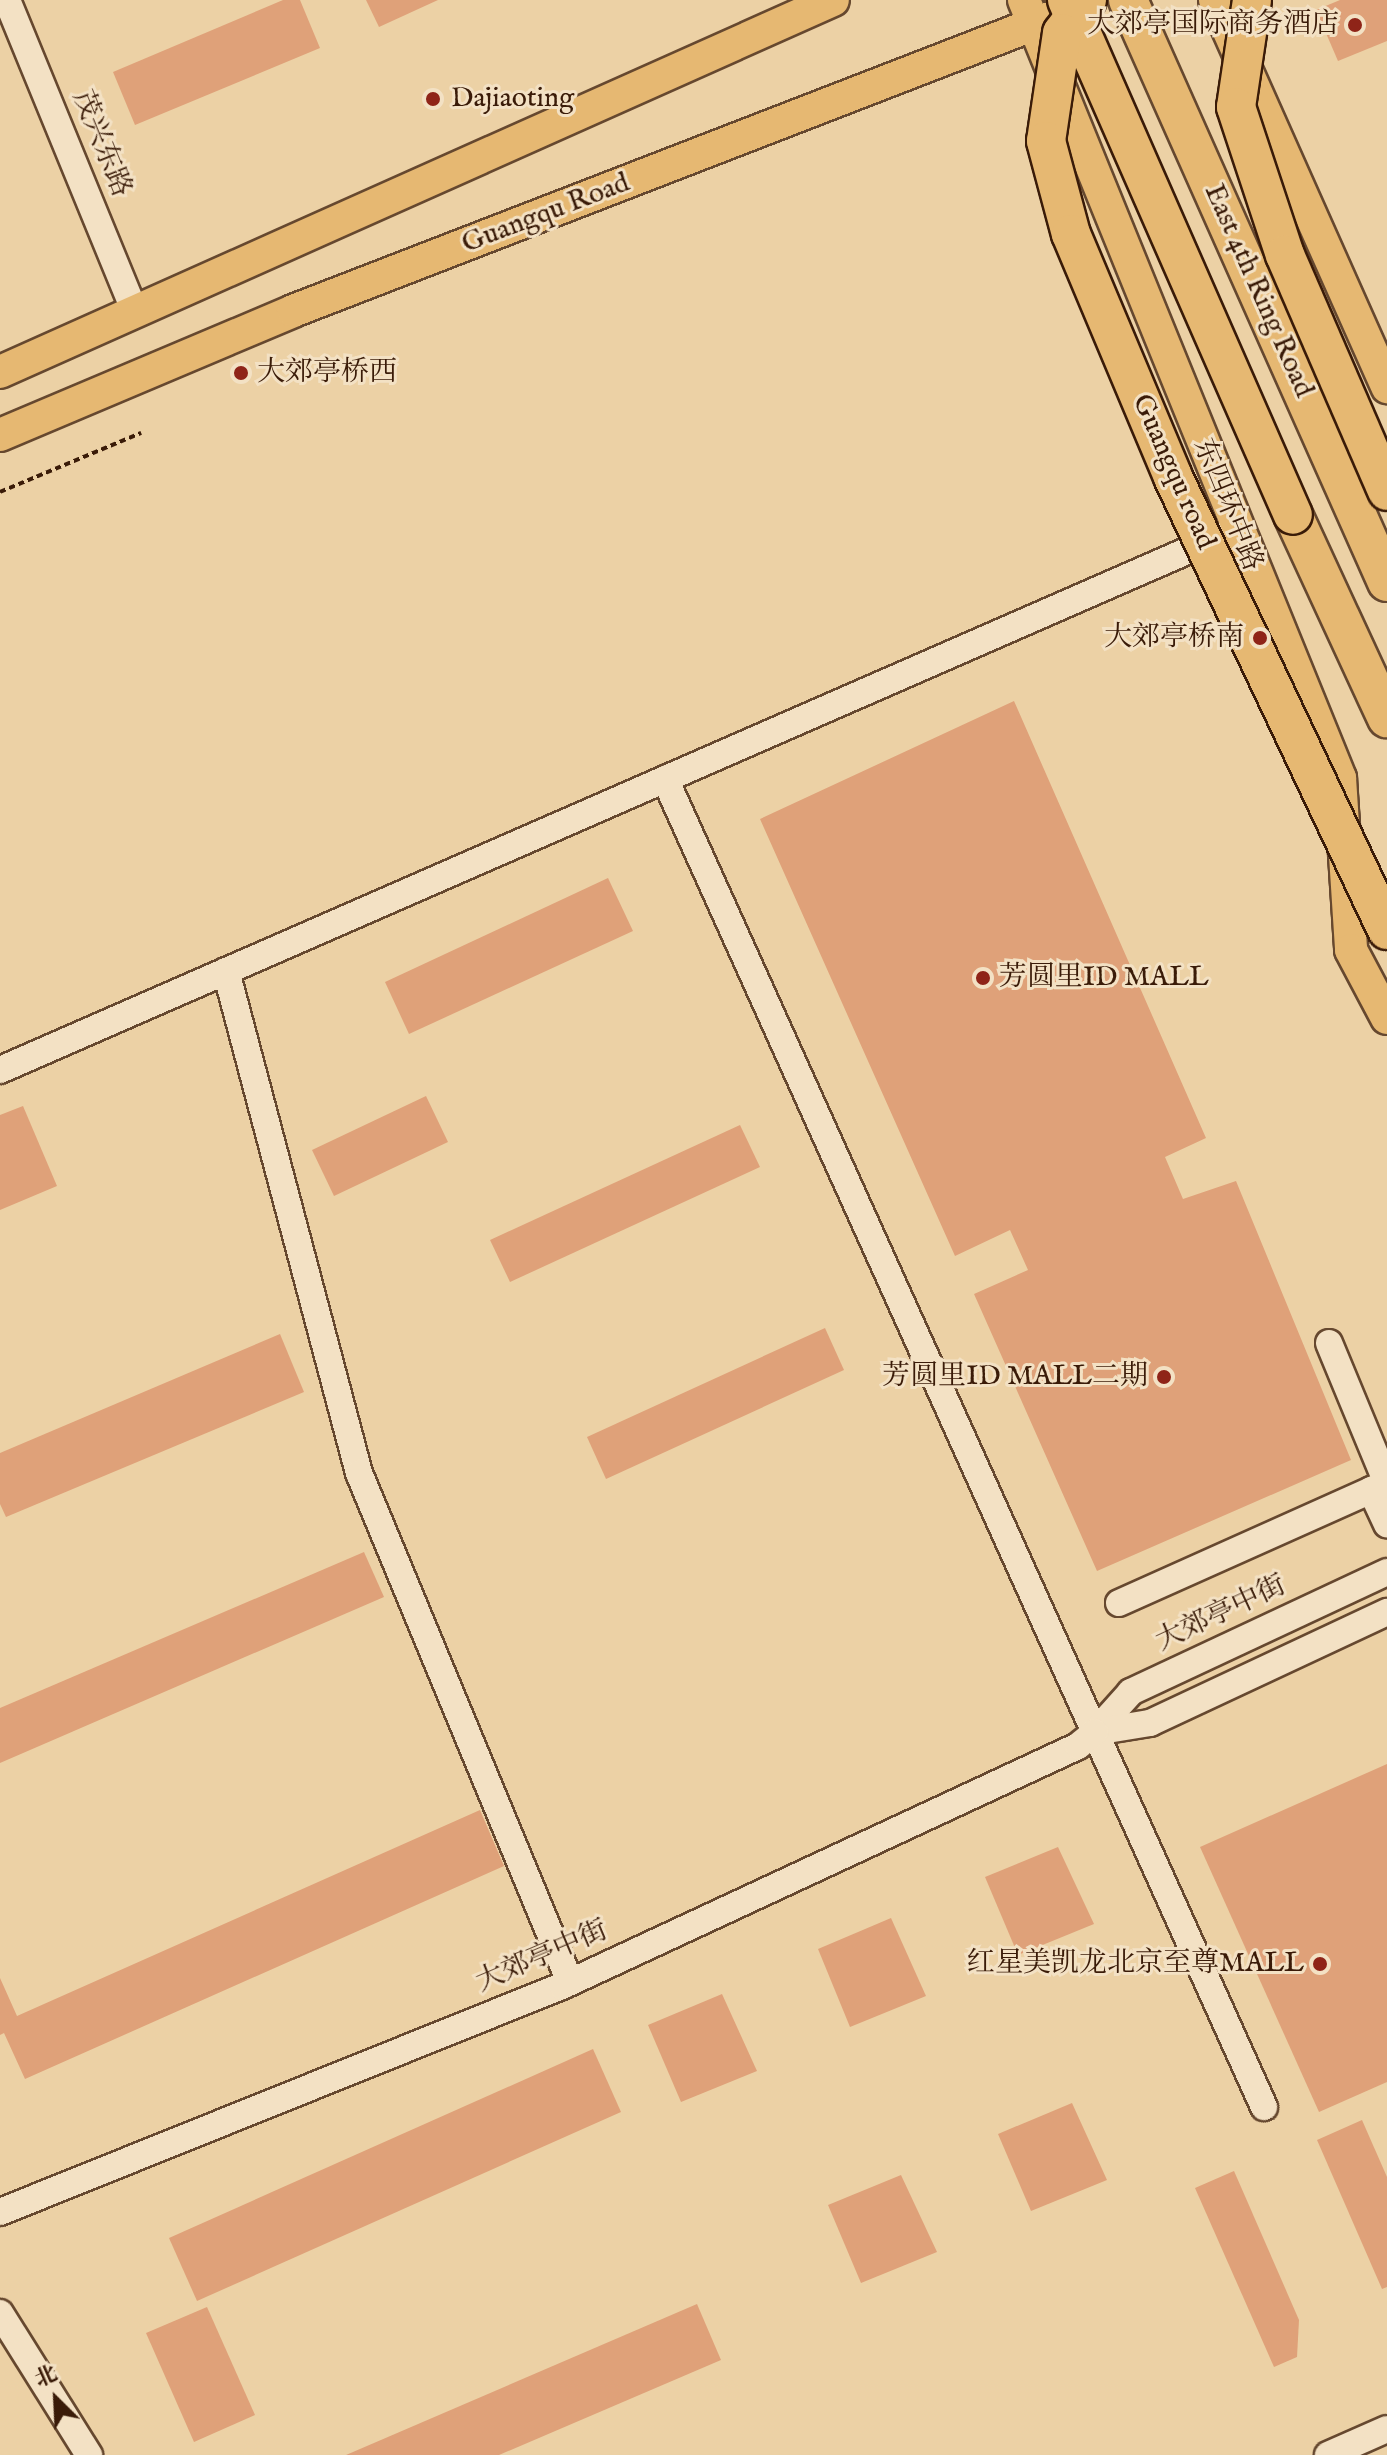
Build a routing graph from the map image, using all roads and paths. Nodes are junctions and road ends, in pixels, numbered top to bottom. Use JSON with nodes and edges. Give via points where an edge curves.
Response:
{"nodes":[{"id":1,"x":7,"y":0,"type":"edge"},
{"id":2,"x":833,"y":0,"type":"edge"},
{"id":3,"x":1067,"y":0,"type":"edge"},
{"id":4,"x":1087,"y":0,"type":"edge"},
{"id":5,"x":1095,"y":0,"type":"edge"},
{"id":6,"x":1128,"y":0,"type":"edge"},
{"id":7,"x":1215,"y":0,"type":"edge"},
{"id":8,"x":1252,"y":0,"type":"edge"},
{"id":9,"x":1036,"y":9,"type":"edge"},
{"id":10,"x":135,"y":312,"type":"junction"},
{"id":11,"x":0,"y":372,"type":"edge"},
{"id":12,"x":1387,"y":387,"type":"edge"},
{"id":13,"x":141,"y":433,"type":"dead end"},
{"id":14,"x":0,"y":435,"type":"edge"},
{"id":15,"x":1387,"y":491,"type":"edge"},
{"id":16,"x":0,"y":492,"type":"edge"},
{"id":17,"x":1293,"y":515,"type":"joint"},
{"id":18,"x":1237,"y":529,"type":"junction"},
{"id":19,"x":1387,"y":582,"type":"edge"},
{"id":20,"x":1387,"y":718,"type":"edge"},
{"id":21,"x":665,"y":779,"type":"junction"},
{"id":22,"x":1387,"y":930,"type":"edge"},
{"id":23,"x":226,"y":971,"type":"junction"},
{"id":24,"x":1387,"y":1018,"type":"edge"},
{"id":25,"x":0,"y":1070,"type":"edge"},
{"id":26,"x":1329,"y":1343,"type":"dead end"},
{"id":27,"x":1382,"y":1485,"type":"edge"},
{"id":28,"x":1387,"y":1525,"type":"edge"},
{"id":29,"x":1387,"y":1572,"type":"edge"},
{"id":30,"x":1119,"y":1603,"type":"dead end"},
{"id":31,"x":1387,"y":1612,"type":"edge"},
{"id":32,"x":1095,"y":1732,"type":"junction"},
{"id":33,"x":570,"y":1982,"type":"junction"},
{"id":34,"x":1264,"y":2107,"type":"dead end"},
{"id":35,"x":0,"y":2212,"type":"edge"},
{"id":36,"x":0,"y":2313,"type":"edge"},
{"id":37,"x":1387,"y":2429,"type":"edge"},
{"id":38,"x":89,"y":2455,"type":"edge"},
{"id":39,"x":1328,"y":2455,"type":"edge"}],
"edges":[{"from":1,"to":10,"type":"street","name":"茂兴东路"},
{"from":2,"to":10,"type":"main road"},
{"from":3,"to":17,"type":"highway","name":"East 4th Ring Road","bridge":true},
{"from":4,"to":22,"type":"highway","name":"Guangqu road","bridge":true,"via":[[1062,33],[1046,141],[1071,234],[1173,477]]},
{"from":5,"to":9,"type":"main road","name":"Guangqu Road"},
{"from":6,"to":19,"type":"highway","name":"East 4th Ring Road"},
{"from":7,"to":12,"type":"main road"},
{"from":8,"to":15,"type":"highway","bridge":true,"via":[[1236,107],[1285,255]]},
{"from":9,"to":14,"type":"main road","name":"Guangqu Road"},
{"from":9,"to":18,"type":"main road","name":"东四环中路"},
{"from":10,"to":11,"type":"main road"},
{"from":13,"to":16,"type":"path"},
{"from":17,"to":20,"type":"highway","name":"东四环中路"},
{"from":18,"to":21,"type":"street"},
{"from":18,"to":24,"type":"main road","name":"东四环中路","via":[[1340,778],[1351,950]]},
{"from":21,"to":23,"type":"street"},
{"from":21,"to":32,"type":"street"},
{"from":23,"to":25,"type":"street"},
{"from":23,"to":33,"type":"street","via":[[359,1473]]},
{"from":26,"to":27,"type":"street"},
{"from":27,"to":28,"type":"street"},
{"from":27,"to":30,"type":"street"},
{"from":29,"to":32,"type":"street","name":"大郊亭中街","via":[[1131,1692]]},
{"from":31,"to":32,"type":"street","name":"大郊亭中街","via":[[1150,1723]]},
{"from":32,"to":33,"type":"street","name":"大郊亭中街","via":[[1078,1746]]},
{"from":32,"to":34,"type":"street"},
{"from":33,"to":35,"type":"street","name":"大郊亭中街"},
{"from":36,"to":38,"type":"street"},
{"from":37,"to":39,"type":"street"}]}
